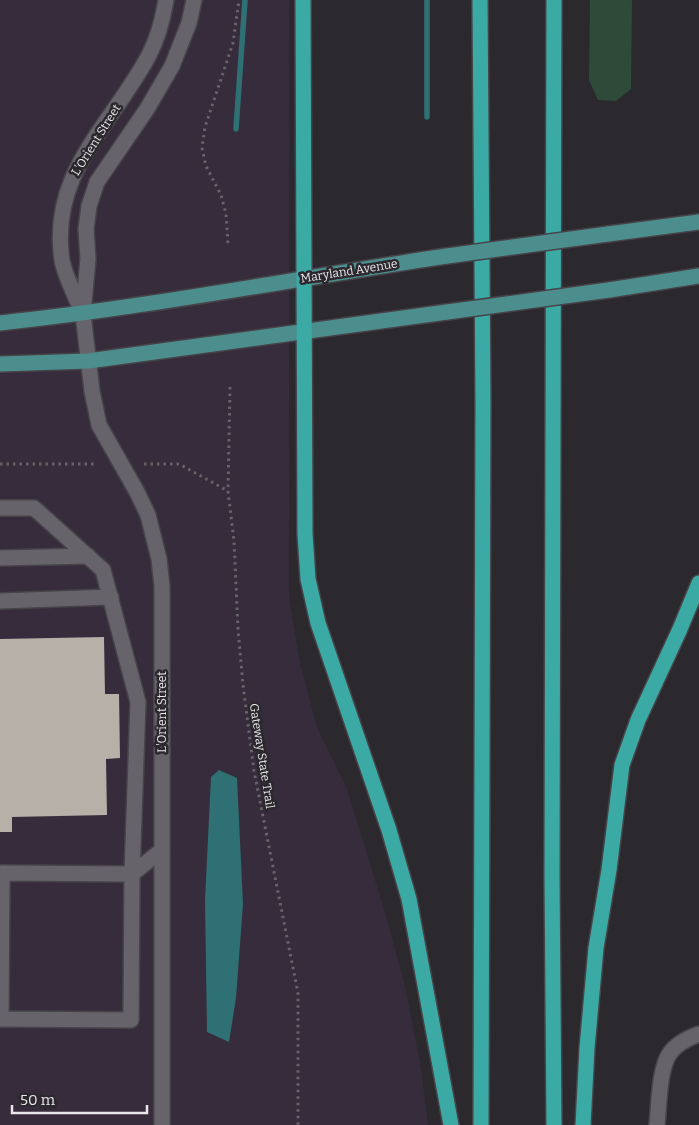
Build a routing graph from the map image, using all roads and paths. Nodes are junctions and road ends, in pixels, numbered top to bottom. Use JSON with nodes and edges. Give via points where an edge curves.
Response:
{"nodes":[{"id":1,"x":166,"y":0,"type":"edge"},
{"id":2,"x":194,"y":0,"type":"edge"},
{"id":3,"x":239,"y":0,"type":"edge"},
{"id":4,"x":303,"y":0,"type":"edge"},
{"id":5,"x":480,"y":0,"type":"edge"},
{"id":6,"x":554,"y":0,"type":"edge"},
{"id":7,"x":699,"y":222,"type":"edge"},
{"id":8,"x":228,"y":242,"type":"dead end"},
{"id":9,"x":699,"y":276,"type":"edge"},
{"id":10,"x":305,"y":277,"type":"junction"},
{"id":11,"x":83,"y":314,"type":"junction"},
{"id":12,"x":0,"y":323,"type":"edge"},
{"id":13,"x":305,"y":331,"type":"junction"},
{"id":14,"x":88,"y":362,"type":"junction"},
{"id":15,"x":0,"y":364,"type":"edge"},
{"id":16,"x":230,"y":387,"type":"dead end"},
{"id":17,"x":0,"y":464,"type":"edge"},
{"id":18,"x":96,"y":464,"type":"dead end"},
{"id":19,"x":144,"y":464,"type":"dead end"},
{"id":20,"x":228,"y":491,"type":"junction"},
{"id":21,"x":0,"y":508,"type":"edge"},
{"id":22,"x":88,"y":556,"type":"junction"},
{"id":23,"x":0,"y":558,"type":"edge"},
{"id":24,"x":699,"y":583,"type":"edge"},
{"id":25,"x":111,"y":597,"type":"junction"},
{"id":26,"x":0,"y":601,"type":"edge"},
{"id":27,"x":162,"y":850,"type":"junction"},
{"id":28,"x":132,"y":874,"type":"junction"},
{"id":29,"x":692,"y":1037,"type":"edge"},
{"id":30,"x":162,"y":1125,"type":"edge"},
{"id":31,"x":298,"y":1125,"type":"edge"},
{"id":32,"x":451,"y":1125,"type":"edge"},
{"id":33,"x":481,"y":1125,"type":"edge"},
{"id":34,"x":554,"y":1125,"type":"edge"},
{"id":35,"x":583,"y":1125,"type":"edge"},
{"id":36,"x":657,"y":1125,"type":"edge"}],
"edges":[{"from":1,"to":11,"type":"street","name":"L'Orient Street","via":[[150,54],[92,142],[74,174],[63,204],[60,231],[62,262]]},
{"from":2,"to":11,"type":"street","name":"L'Orient Street","via":[[189,23],[172,66],[97,182],[86,229],[88,259]]},
{"from":3,"to":8,"type":"path","via":[[233,43],[205,127],[202,148],[206,166],[221,195]]},
{"from":4,"to":10,"type":"highway"},
{"from":5,"to":33,"type":"highway","via":[[484,401]]},
{"from":6,"to":34,"type":"highway"},
{"from":7,"to":10,"type":"main road","name":"Maryland Avenue","bridge":true},
{"from":9,"to":13,"type":"main road","bridge":true},
{"from":10,"to":11,"type":"main road","name":"Maryland Avenue"},
{"from":10,"to":13,"type":"highway"},
{"from":11,"to":12,"type":"main road","name":"Maryland Avenue"},
{"from":11,"to":14,"type":"street","name":"L'Orient Street"},
{"from":13,"to":14,"type":"main road"},
{"from":13,"to":32,"type":"highway","via":[[308,579],[318,623],[389,830],[409,899]]},
{"from":14,"to":15,"type":"main road"},
{"from":14,"to":27,"type":"street","name":"L'Orient Street","via":[[99,426],[148,515],[159,559],[162,586]]},
{"from":16,"to":20,"type":"path","name":"Gateway State Trail"},
{"from":17,"to":18,"type":"path"},
{"from":19,"to":20,"type":"path","via":[[179,464]]},
{"from":20,"to":31,"type":"path","name":"Gateway State Trail","via":[[248,731],[298,993]]},
{"from":21,"to":22,"type":"street","via":[[34,508]]},
{"from":22,"to":23,"type":"street"},
{"from":22,"to":25,"type":"street","via":[[103,570]]},
{"from":24,"to":35,"type":"highway","via":[[638,720],[622,765],[610,870],[596,948]]},
{"from":25,"to":26,"type":"street"},
{"from":25,"to":28,"type":"street","via":[[138,702]]},
{"from":27,"to":28,"type":"street"},
{"from":27,"to":30,"type":"street","name":"L'Orient Street"},
{"from":28,"to":28,"type":"street","via":[[2,873],[1,1019],[131,1020]]},
{"from":29,"to":36,"type":"street","via":[[670,1053],[661,1076]]}]}
